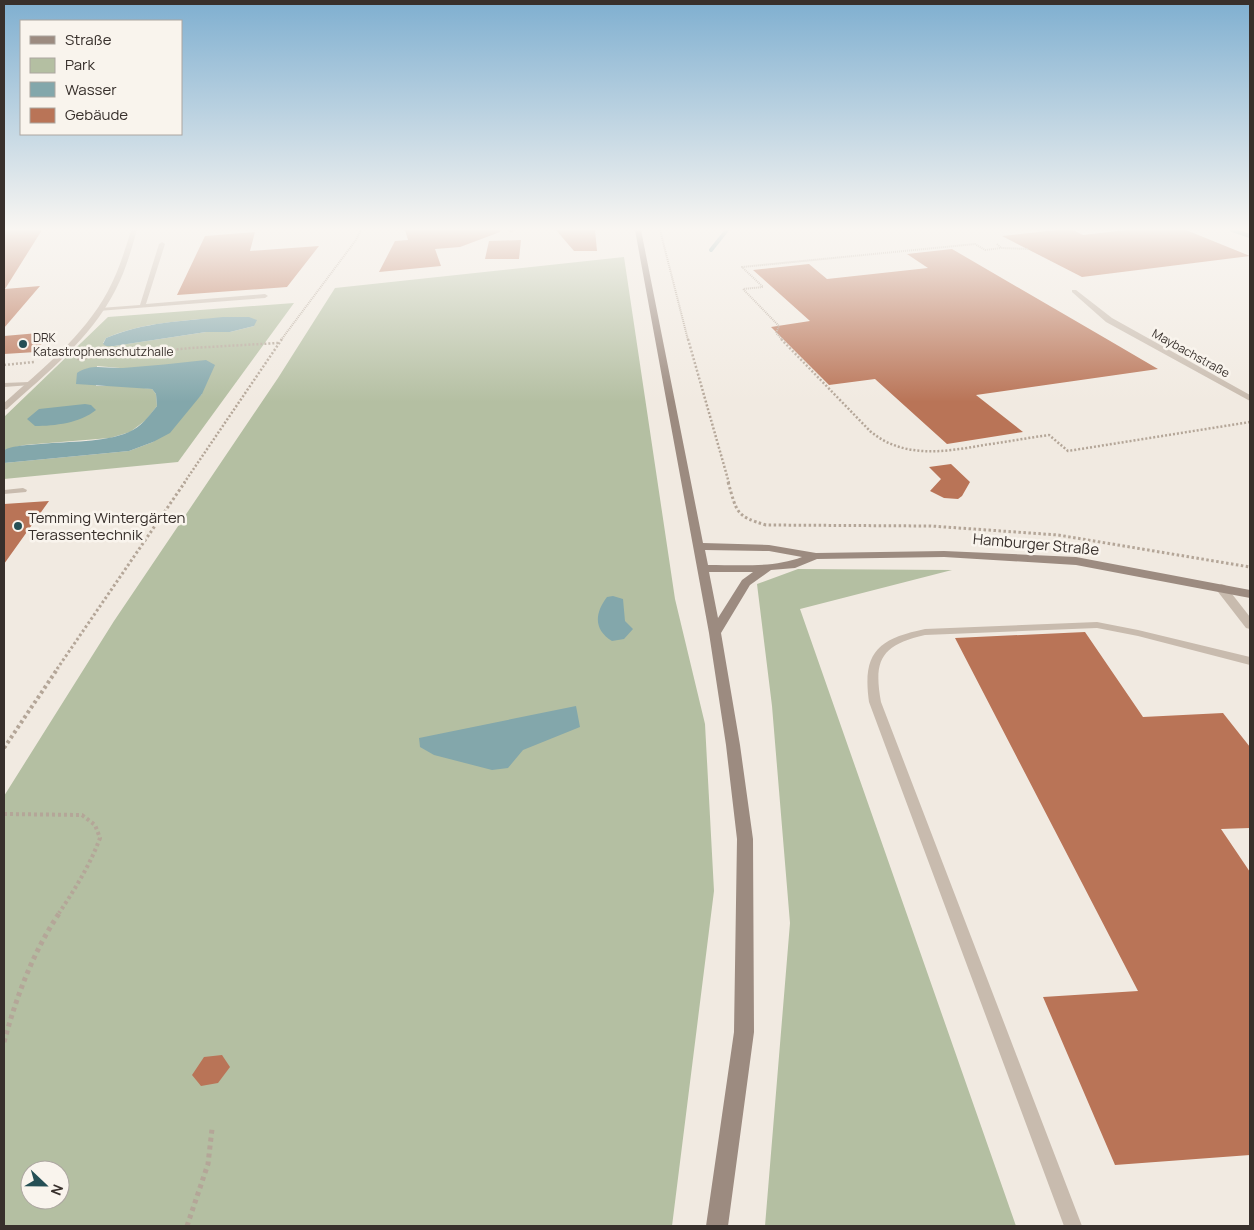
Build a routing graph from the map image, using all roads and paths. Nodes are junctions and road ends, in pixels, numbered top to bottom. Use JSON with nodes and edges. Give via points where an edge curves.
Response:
{"nodes":[{"id":1,"x":113,"y":287,"type":"edge"},
{"id":2,"x":148,"y":287,"type":"edge"},
{"id":3,"x":321,"y":287,"type":"edge"},
{"id":4,"x":649,"y":287,"type":"edge"},
{"id":5,"x":674,"y":287,"type":"edge"},
{"id":6,"x":759,"y":287,"type":"edge"},
{"id":7,"x":1074,"y":291,"type":"dead end"},
{"id":8,"x":265,"y":296,"type":"dead end"},
{"id":9,"x":142,"y":307,"type":"junction"},
{"id":10,"x":100,"y":310,"type":"junction"},
{"id":11,"x":279,"y":343,"type":"junction"},
{"id":12,"x":55,"y":360,"type":"junction"},
{"id":13,"x":4,"y":365,"type":"edge"},
{"id":14,"x":29,"y":384,"type":"junction"},
{"id":15,"x":4,"y":385,"type":"edge"},
{"id":16,"x":1250,"y":398,"type":"edge"},
{"id":17,"x":4,"y":407,"type":"edge"},
{"id":18,"x":1250,"y":422,"type":"edge"},
{"id":19,"x":23,"y":490,"type":"dead end"},
{"id":20,"x":4,"y":492,"type":"edge"},
{"id":21,"x":698,"y":546,"type":"junction"},
{"id":22,"x":816,"y":556,"type":"junction"},
{"id":23,"x":767,"y":567,"type":"junction"},
{"id":24,"x":1250,"y":567,"type":"edge"},
{"id":25,"x":702,"y":568,"type":"junction"},
{"id":26,"x":1221,"y":588,"type":"junction"},
{"id":27,"x":1250,"y":594,"type":"edge"},
{"id":28,"x":1250,"y":625,"type":"edge"},
{"id":29,"x":715,"y":633,"type":"junction"},
{"id":30,"x":1250,"y":661,"type":"edge"},
{"id":31,"x":4,"y":748,"type":"edge"},
{"id":32,"x":4,"y":814,"type":"edge"},
{"id":33,"x":4,"y":1042,"type":"edge"},
{"id":34,"x":212,"y":1129,"type":"dead end"},
{"id":35,"x":187,"y":1226,"type":"edge"},
{"id":36,"x":717,"y":1226,"type":"edge"},
{"id":37,"x":1073,"y":1226,"type":"edge"}],
"edges":[{"from":1,"to":10,"type":"street"},
{"from":2,"to":9,"type":"lane"},
{"from":3,"to":11,"type":"path"},
{"from":4,"to":21,"type":"main road"},
{"from":5,"to":24,"type":"path","via":[[736,509],[745,519],[780,526],[931,526],[1058,535]]},
{"from":6,"to":18,"type":"path","via":[[743,289],[779,326],[776,333],[876,436],[909,450],[943,452],[1049,435],[1068,451]]},
{"from":7,"to":16,"type":"street","name":"Maybachstraße","via":[[1109,320]]},
{"from":8,"to":9,"type":"lane"},
{"from":9,"to":10,"type":"lane"},
{"from":10,"to":12,"type":"street","via":[[80,336]]},
{"from":11,"to":12,"type":"path"},
{"from":11,"to":31,"type":"path"},
{"from":12,"to":13,"type":"path"},
{"from":12,"to":14,"type":"street"},
{"from":14,"to":15,"type":"lane"},
{"from":14,"to":17,"type":"street"},
{"from":19,"to":20,"type":"lane"},
{"from":21,"to":22,"type":"main road","name":"Hamburger Straße","via":[[769,548]]},
{"from":21,"to":25,"type":"main road"},
{"from":22,"to":23,"type":"main road","name":"Hamburger Straße","via":[[795,564]]},
{"from":22,"to":26,"type":"main road","name":"Hamburger Straße","via":[[944,554],[1076,561]]},
{"from":23,"to":25,"type":"main road","name":"Hamburger Straße"},
{"from":23,"to":29,"type":"main road","via":[[746,583]]},
{"from":25,"to":29,"type":"main road"},
{"from":26,"to":27,"type":"main road","name":"Hamburger Straße"},
{"from":26,"to":28,"type":"street"},
{"from":29,"to":36,"type":"main road","via":[[745,839],[744,1032]]},
{"from":30,"to":37,"type":"lane","via":[[1138,632],[1097,625],[925,632],[904,636],[879,653],[872,667],[871,686],[875,702]]},
{"from":32,"to":33,"type":"path","via":[[82,815],[94,825],[100,838],[94,858],[38,949],[18,994]]},
{"from":34,"to":35,"type":"path","via":[[208,1164]]}]}
